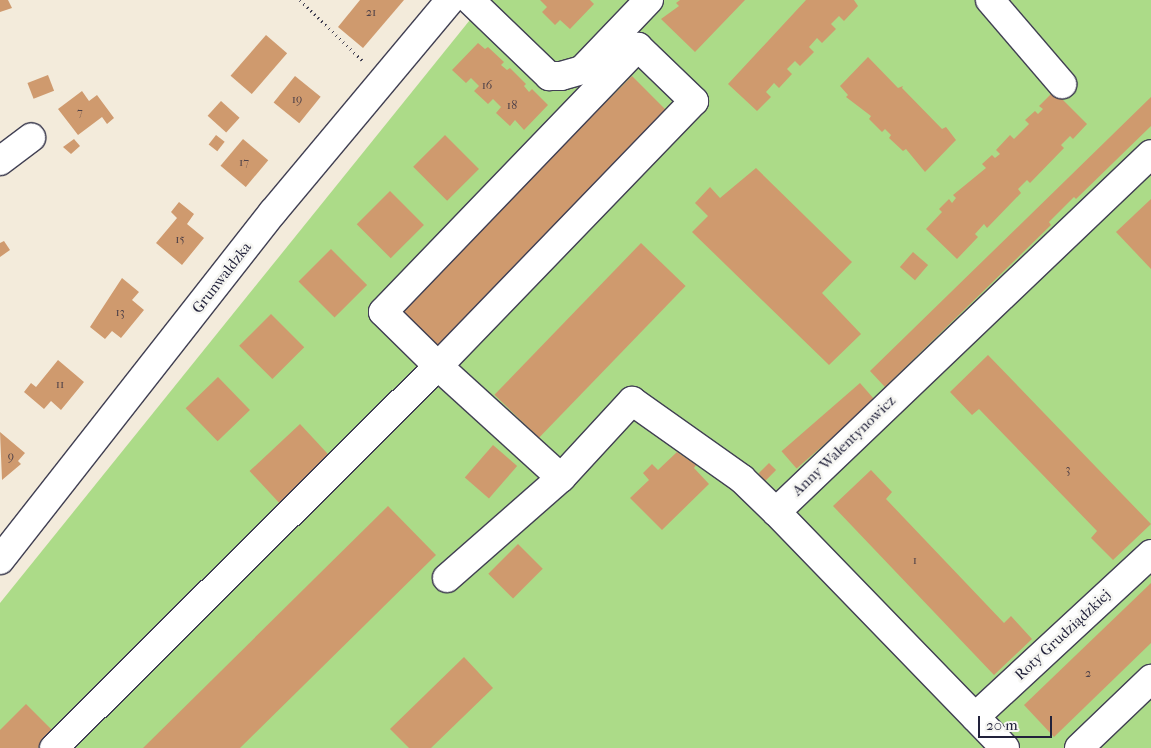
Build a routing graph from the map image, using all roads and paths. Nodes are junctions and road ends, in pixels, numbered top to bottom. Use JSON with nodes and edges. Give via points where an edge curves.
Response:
{"nodes":[{"id":1,"x":300,"y":0,"type":"edge"},
{"id":2,"x":450,"y":0,"type":"edge"},
{"id":3,"x":470,"y":0,"type":"edge"},
{"id":4,"x":649,"y":0,"type":"edge"},
{"id":5,"x":990,"y":0,"type":"edge"},
{"id":6,"x":383,"y":80,"type":"junction"},
{"id":7,"x":1062,"y":84,"type":"dead end"},
{"id":8,"x":31,"y":138,"type":"dead end"},
{"id":9,"x":0,"y":161,"type":"edge"},
{"id":10,"x":1148,"y":161,"type":"edge"},
{"id":11,"x":438,"y":366,"type":"junction"},
{"id":12,"x":561,"y":478,"type":"junction"},
{"id":13,"x":776,"y":512,"type":"junction"},
{"id":14,"x":1151,"y":554,"type":"edge"},
{"id":15,"x":0,"y":560,"type":"edge"},
{"id":16,"x":447,"y":578,"type":"dead end"},
{"id":17,"x":1151,"y":679,"type":"edge"},
{"id":18,"x":975,"y":717,"type":"junction"},
{"id":19,"x":54,"y":748,"type":"edge"},
{"id":20,"x":1005,"y":748,"type":"edge"},
{"id":21,"x":1079,"y":748,"type":"edge"}],
"edges":[{"from":1,"to":6,"type":"path"},
{"from":2,"to":6,"type":"street","name":"Grunwaldzka"},
{"from":3,"to":4,"type":"street","via":[[549,76],[582,70]]},
{"from":5,"to":7,"type":"street"},
{"from":6,"to":15,"type":"street","name":"Grunwaldzka","via":[[273,212]]},
{"from":8,"to":9,"type":"street"},
{"from":10,"to":13,"type":"street","name":"Anny Walentynowicz"},
{"from":11,"to":11,"type":"street","via":[[694,101],[638,47],[383,312]]},
{"from":11,"to":12,"type":"street"},
{"from":11,"to":19,"type":"street"},
{"from":12,"to":13,"type":"street","via":[[632,401],[742,479]]},
{"from":12,"to":16,"type":"street"},
{"from":13,"to":18,"type":"street"},
{"from":14,"to":18,"type":"street","name":"Roty Grudziądzkiej"},
{"from":17,"to":21,"type":"street"},
{"from":18,"to":20,"type":"street"}]}
